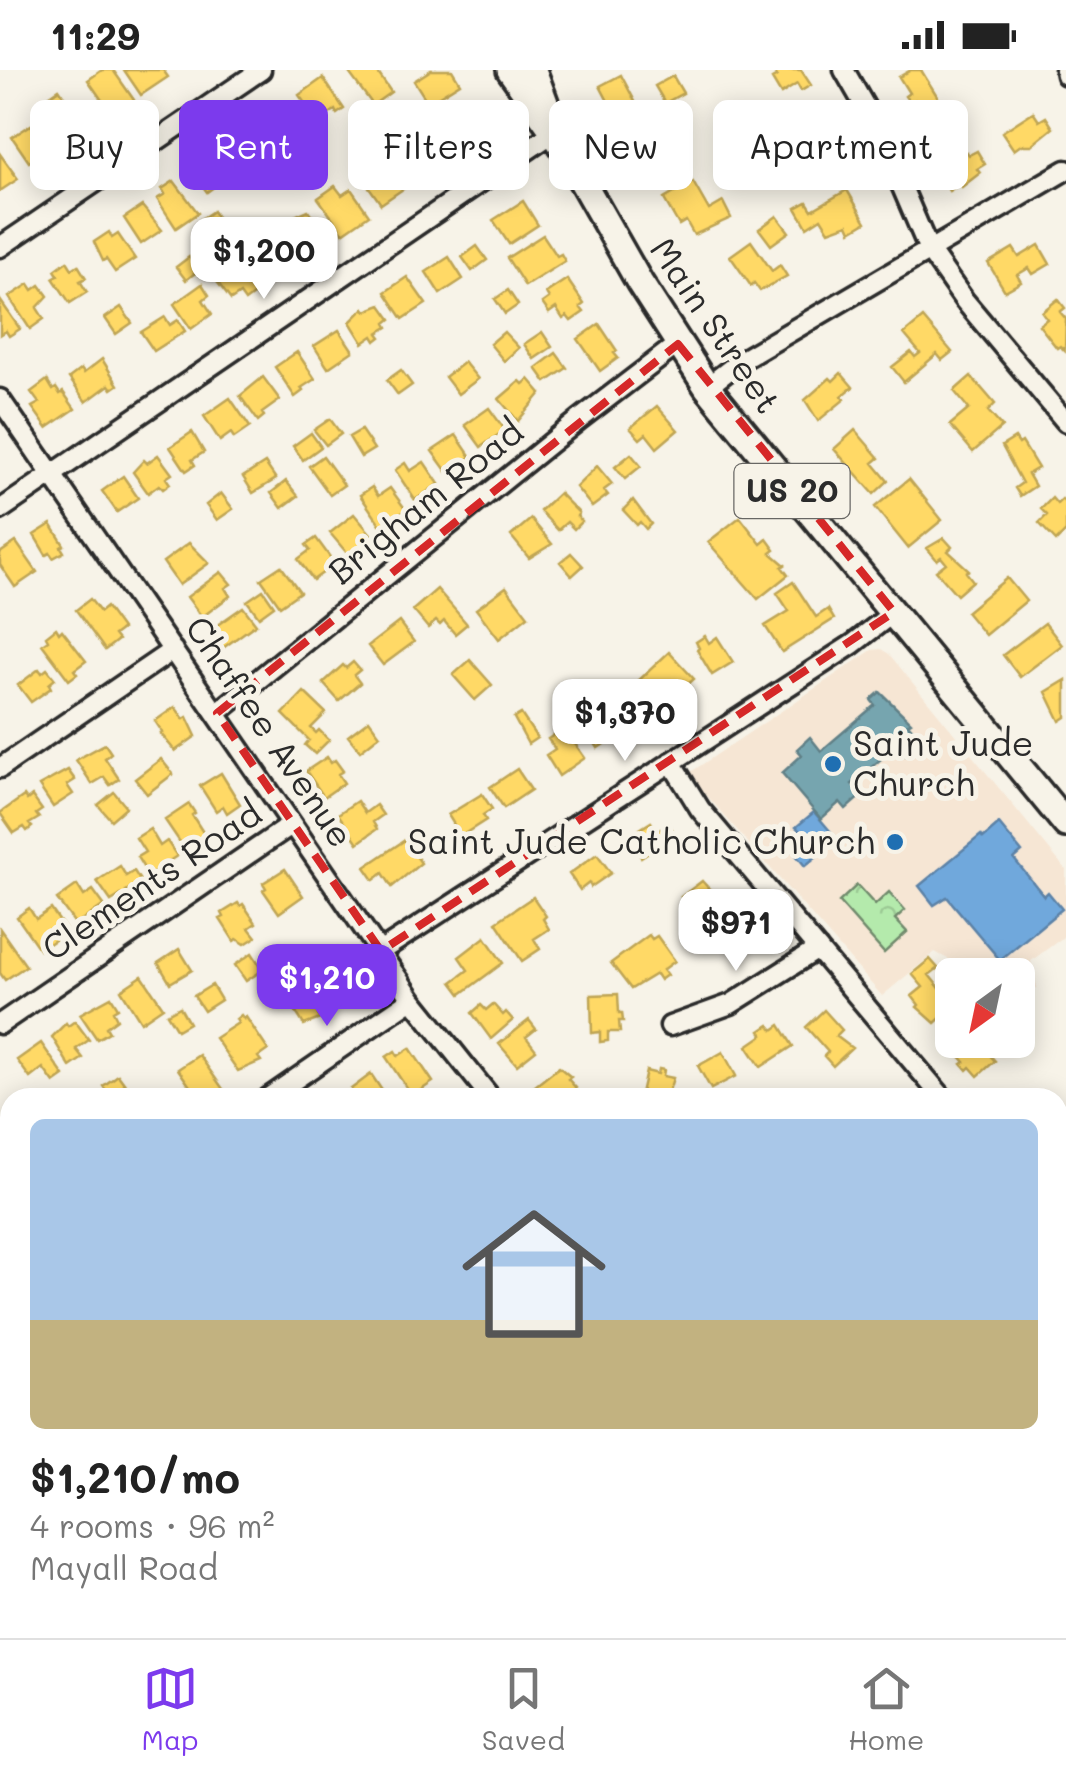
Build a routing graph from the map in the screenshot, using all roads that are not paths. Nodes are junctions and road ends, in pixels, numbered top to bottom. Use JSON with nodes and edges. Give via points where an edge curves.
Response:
{"nodes":[{"id":1,"x":261,"y":70,"type":"edge"},
{"id":2,"x":510,"y":70,"type":"edge"},
{"id":3,"x":532,"y":70,"type":"edge"},
{"id":4,"x":844,"y":70,"type":"edge"},
{"id":5,"x":549,"y":118,"type":"edge"},
{"id":6,"x":549,"y":125,"type":"edge"},
{"id":7,"x":549,"y":135,"type":"edge"},
{"id":8,"x":1066,"y":170,"type":"edge"},
{"id":9,"x":588,"y":190,"type":"edge"},
{"id":10,"x":0,"y":248,"type":"edge"},
{"id":11,"x":930,"y":250,"type":"junction"},
{"id":12,"x":678,"y":344,"type":"junction"},
{"id":13,"x":707,"y":386,"type":"junction"},
{"id":14,"x":0,"y":399,"type":"edge"},
{"id":15,"x":1066,"y":422,"type":"edge"},
{"id":16,"x":52,"y":475,"type":"junction"},
{"id":17,"x":0,"y":510,"type":"edge"},
{"id":18,"x":894,"y":612,"type":"junction"},
{"id":19,"x":172,"y":650,"type":"junction"},
{"id":20,"x":216,"y":713,"type":"junction"},
{"id":21,"x":671,"y":762,"type":"junction"},
{"id":22,"x":0,"y":768,"type":"edge"},
{"id":23,"x":1066,"y":824,"type":"edge"},
{"id":24,"x":291,"y":825,"type":"junction"},
{"id":25,"x":818,"y":949,"type":"junction"},
{"id":26,"x":381,"y":951,"type":"junction"},
{"id":27,"x":412,"y":999,"type":"junction"},
{"id":28,"x":0,"y":1024,"type":"edge"},
{"id":29,"x":670,"y":1026,"type":"dead end"},
{"id":30,"x":283,"y":1088,"type":"edge"},
{"id":31,"x":482,"y":1088,"type":"edge"},
{"id":32,"x":935,"y":1088,"type":"edge"}],
"edges":[{"from":1,"to":10,"type":"street"},
{"from":2,"to":6,"type":"main road","name":"Main Street","number":"US 20"},
{"from":3,"to":5,"type":"main road","name":"Main Street","number":"US 20"},
{"from":4,"to":11,"type":"street"},
{"from":7,"to":16,"type":"street"},
{"from":8,"to":11,"type":"street"},
{"from":9,"to":12,"type":"main road","name":"Main Street","number":"US 20"},
{"from":11,"to":13,"type":"street"},
{"from":11,"to":15,"type":"street"},
{"from":12,"to":13,"type":"main road","name":"Main Street","number":"US 20"},
{"from":12,"to":20,"type":"street","name":"Brigham Road"},
{"from":13,"to":18,"type":"main road","name":"Main Street","number":"US 20"},
{"from":14,"to":16,"type":"street","name":"Chaffee Avenue"},
{"from":16,"to":17,"type":"street"},
{"from":16,"to":19,"type":"street","name":"Chaffee Avenue"},
{"from":18,"to":21,"type":"street"},
{"from":18,"to":23,"type":"main road","name":"Main Street","number":"US 20"},
{"from":19,"to":20,"type":"street","name":"Chaffee Avenue"},
{"from":19,"to":22,"type":"street"},
{"from":20,"to":24,"type":"street","name":"Chaffee Avenue"},
{"from":21,"to":25,"type":"street","via":[[700,810]]},
{"from":21,"to":26,"type":"street"},
{"from":24,"to":26,"type":"street","name":"Chaffee Avenue"},
{"from":24,"to":28,"type":"street","name":"Clements Road"},
{"from":25,"to":29,"type":"street","via":[[731,1004]]},
{"from":25,"to":32,"type":"street"},
{"from":26,"to":27,"type":"street","name":"Chaffee Avenue"},
{"from":27,"to":30,"type":"street"},
{"from":27,"to":31,"type":"street","name":"Chaffee Avenue"}]}
